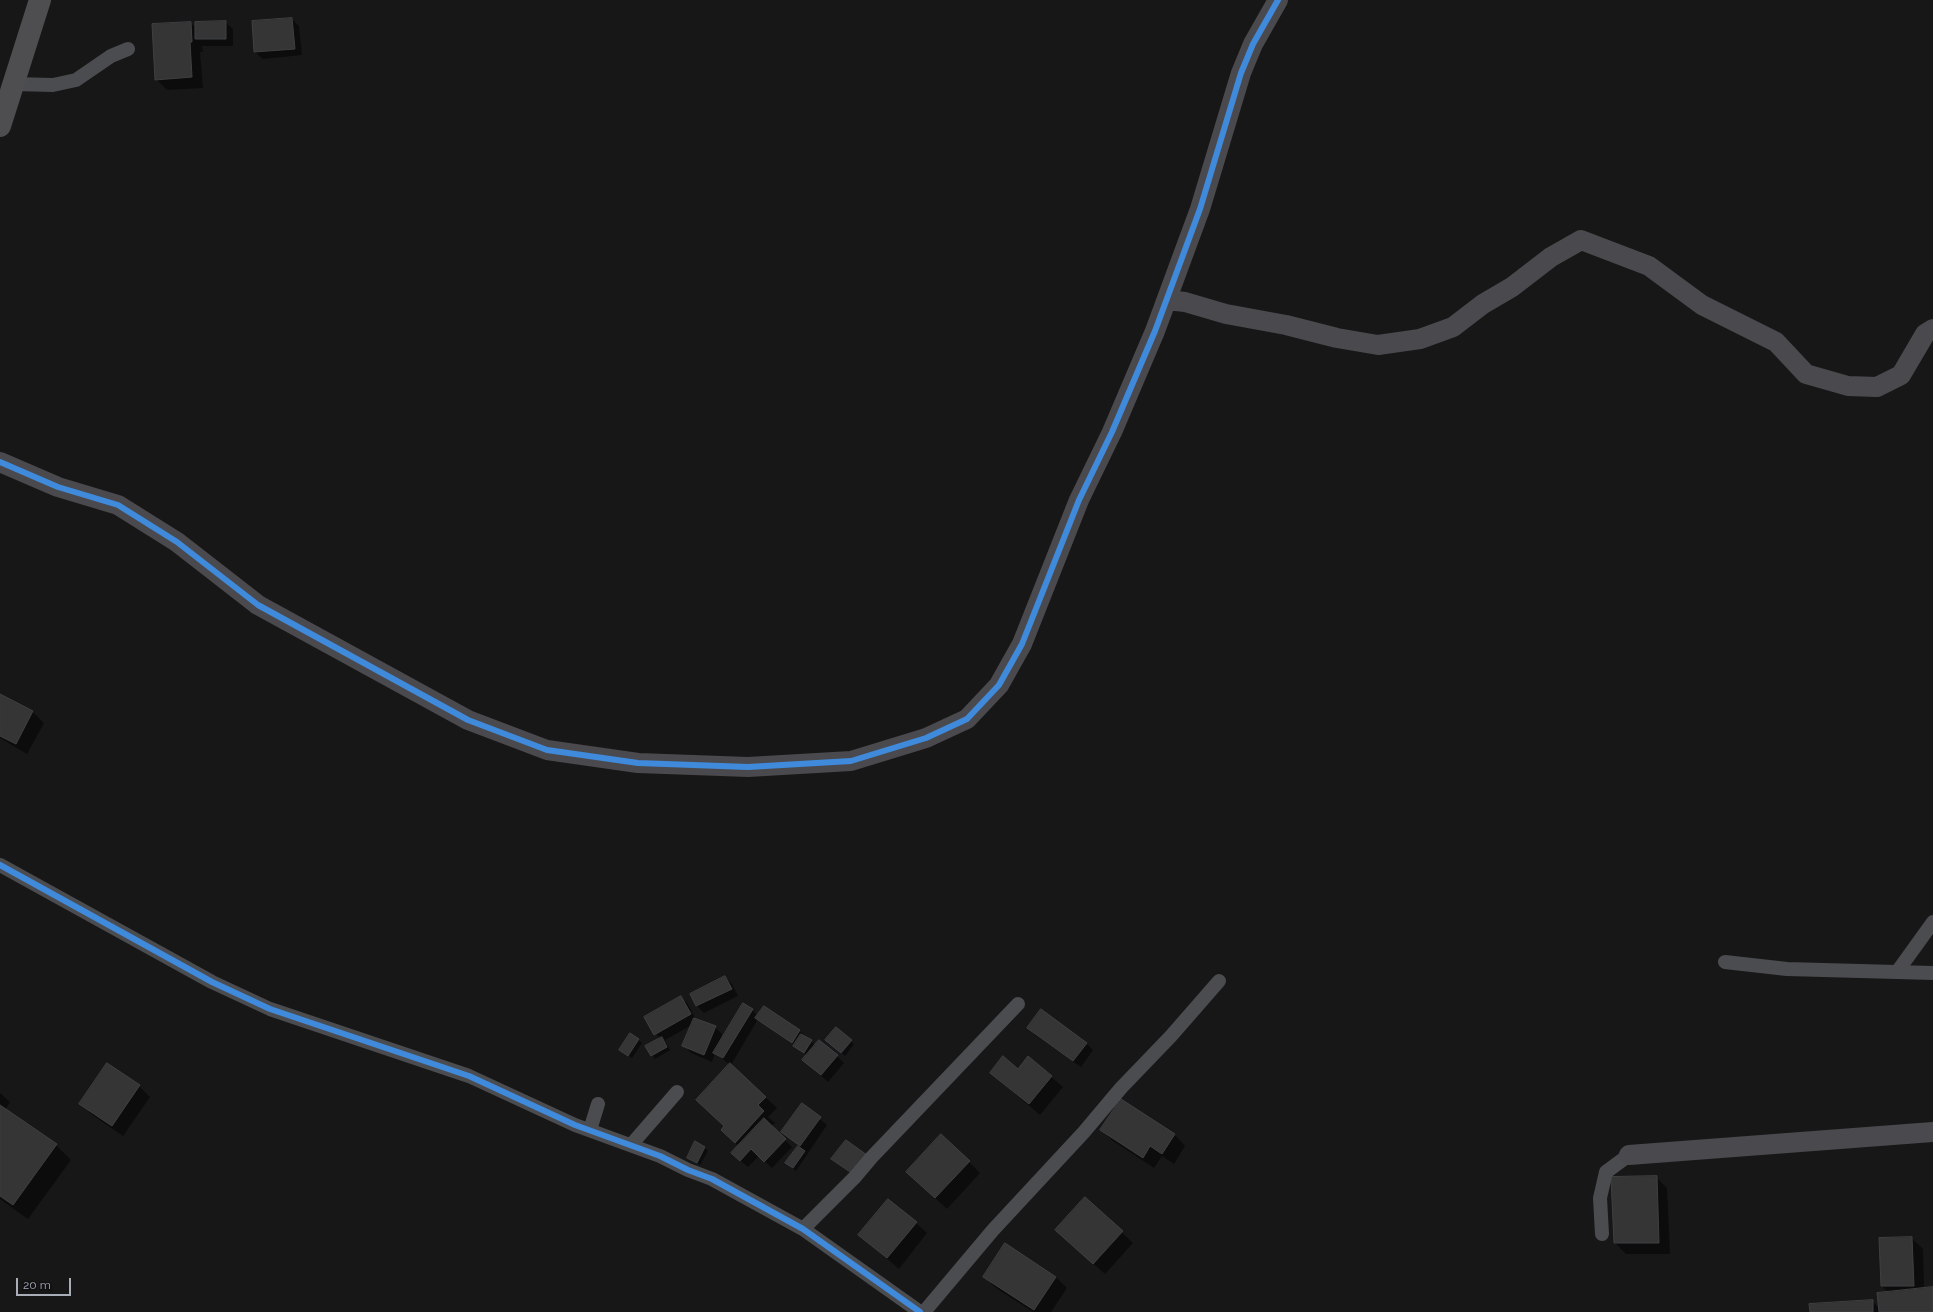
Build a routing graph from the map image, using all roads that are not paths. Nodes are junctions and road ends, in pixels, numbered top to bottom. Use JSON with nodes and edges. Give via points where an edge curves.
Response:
{"nodes":[{"id":1,"x":40,"y":0,"type":"edge"},
{"id":2,"x":1278,"y":0,"type":"edge"},
{"id":3,"x":128,"y":49,"type":"dead end"},
{"id":4,"x":13,"y":84,"type":"junction"},
{"id":5,"x":0,"y":126,"type":"edge"},
{"id":6,"x":1166,"y":300,"type":"junction"},
{"id":7,"x":1933,"y":329,"type":"edge"},
{"id":8,"x":0,"y":462,"type":"edge"},
{"id":9,"x":0,"y":865,"type":"edge"},
{"id":10,"x":1933,"y":922,"type":"edge"},
{"id":11,"x":1725,"y":962,"type":"dead end"},
{"id":12,"x":1897,"y":972,"type":"junction"},
{"id":13,"x":1933,"y":973,"type":"edge"},
{"id":14,"x":1219,"y":981,"type":"dead end"},
{"id":15,"x":1018,"y":1004,"type":"dead end"},
{"id":16,"x":677,"y":1092,"type":"dead end"},
{"id":17,"x":598,"y":1104,"type":"dead end"},
{"id":18,"x":590,"y":1130,"type":"junction"},
{"id":19,"x":1933,"y":1132,"type":"edge"},
{"id":20,"x":632,"y":1145,"type":"junction"},
{"id":21,"x":1629,"y":1155,"type":"joint"},
{"id":22,"x":803,"y":1229,"type":"junction"},
{"id":23,"x":1602,"y":1234,"type":"dead end"},
{"id":24,"x":920,"y":1312,"type":"edge"},
{"id":25,"x":924,"y":1312,"type":"edge"}],
"edges":[{"from":1,"to":4,"type":"highway"},
{"from":2,"to":6,"type":"street","via":[[1240,73],[1200,209]]},
{"from":3,"to":4,"type":"street","via":[[111,56],[76,80],[53,84]]},
{"from":4,"to":5,"type":"highway"},
{"from":6,"to":7,"type":"street","via":[[1378,346],[1420,339],[1452,327],[1551,257],[1581,240],[1649,266],[1702,305],[1776,342],[1806,374],[1848,386],[1876,387],[1901,375],[1925,334]]},
{"from":6,"to":8,"type":"street","via":[[1112,432],[1079,500],[1022,644],[999,685],[967,719],[926,738],[851,761],[748,767],[638,763],[547,750],[468,720],[258,605],[177,542],[118,505],[58,487]]},
{"from":9,"to":18,"type":"street","via":[[212,982],[270,1009],[469,1076]]},
{"from":10,"to":12,"type":"street"},
{"from":11,"to":12,"type":"street","via":[[1787,969]]},
{"from":12,"to":13,"type":"street"},
{"from":14,"to":25,"type":"street","via":[[993,1230]]},
{"from":15,"to":22,"type":"street"},
{"from":16,"to":20,"type":"street"},
{"from":17,"to":18,"type":"street"},
{"from":18,"to":20,"type":"street"},
{"from":19,"to":21,"type":"street"},
{"from":20,"to":22,"type":"street","via":[[712,1179]]},
{"from":21,"to":23,"type":"street","via":[[1606,1172],[1600,1198]]},
{"from":22,"to":24,"type":"street"}]}
